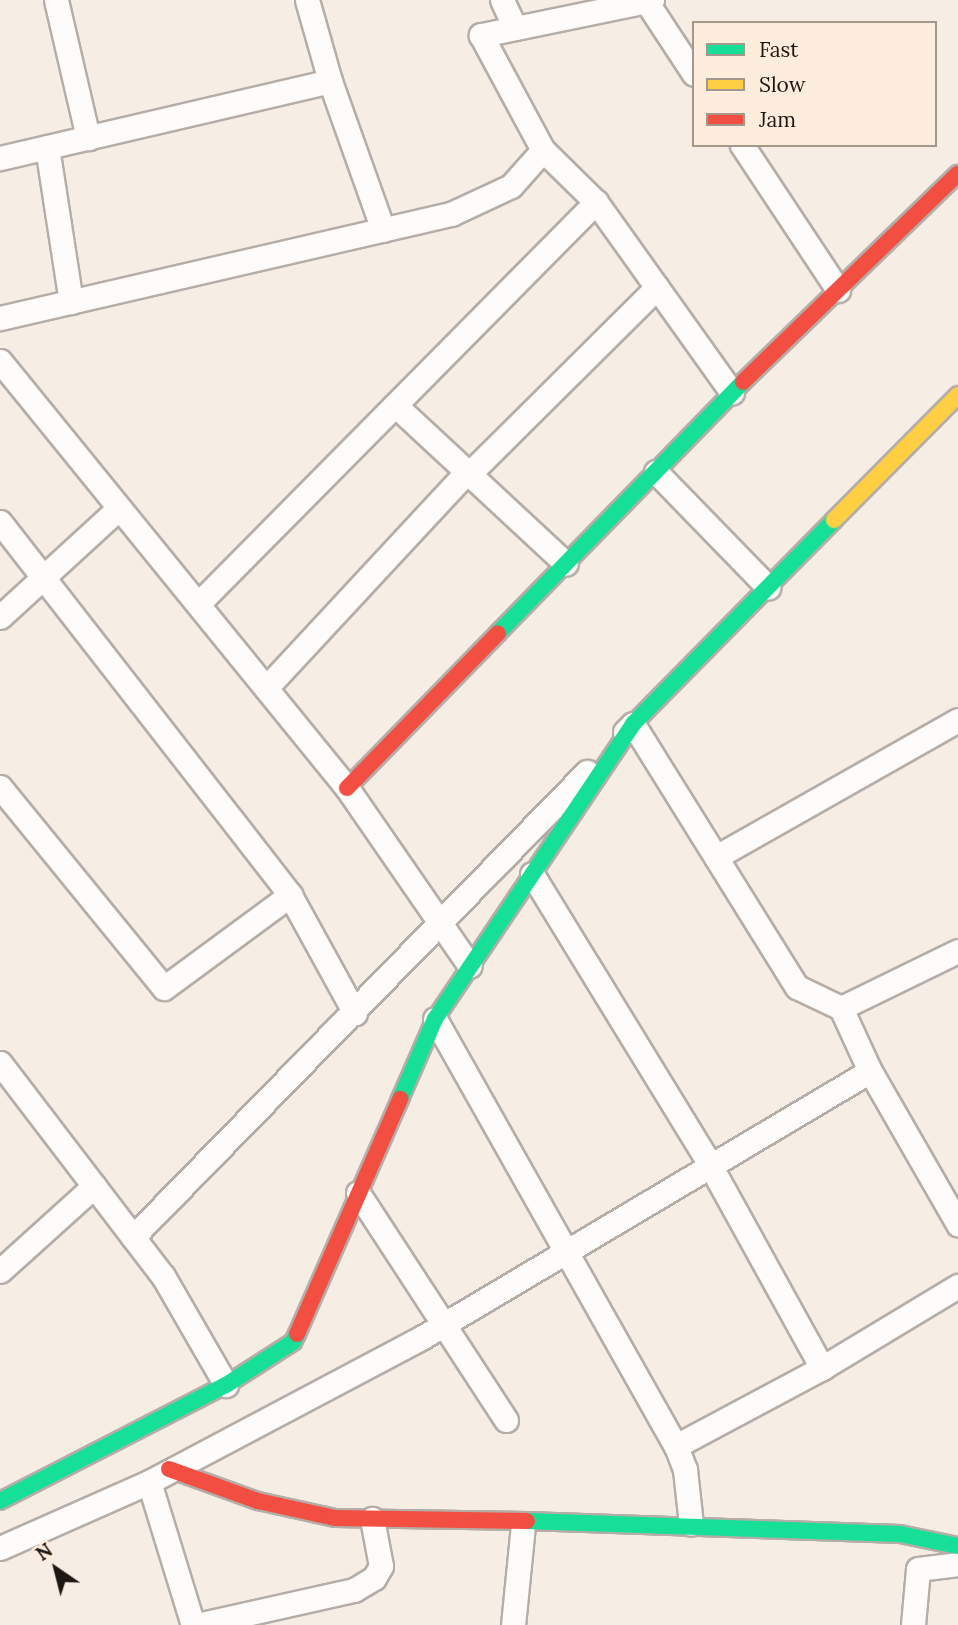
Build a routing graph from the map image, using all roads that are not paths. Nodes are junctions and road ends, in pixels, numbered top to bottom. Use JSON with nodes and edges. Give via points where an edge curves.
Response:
{"nodes":[{"id":1,"x":56,"y":0,"type":"edge"},
{"id":2,"x":307,"y":0,"type":"edge"},
{"id":3,"x":502,"y":0,"type":"edge"},
{"id":4,"x":649,"y":1,"type":"edge"},
{"id":5,"x":515,"y":28,"type":"junction"},
{"id":6,"x":692,"y":71,"type":"edge"},
{"id":7,"x":330,"y":81,"type":"junction"},
{"id":8,"x":88,"y":138,"type":"junction"},
{"id":9,"x":47,"y":147,"type":"junction"},
{"id":10,"x":743,"y":147,"type":"edge"},
{"id":11,"x":543,"y":149,"type":"junction"},
{"id":12,"x":0,"y":158,"type":"edge"},
{"id":13,"x":958,"y":174,"type":"edge"},
{"id":14,"x":596,"y":202,"type":"junction"},
{"id":15,"x":383,"y":230,"type":"junction"},
{"id":16,"x":657,"y":287,"type":"junction"},
{"id":17,"x":838,"y":290,"type":"junction"},
{"id":18,"x":71,"y":302,"type":"junction"},
{"id":19,"x":0,"y":318,"type":"edge"},
{"id":20,"x":0,"y":361,"type":"edge"},
{"id":21,"x":733,"y":393,"type":"junction"},
{"id":22,"x":958,"y":395,"type":"edge"},
{"id":23,"x":395,"y":405,"type":"junction"},
{"id":24,"x":656,"y":472,"type":"junction"},
{"id":25,"x":468,"y":473,"type":"junction"},
{"id":26,"x":119,"y":508,"type":"junction"},
{"id":27,"x":0,"y":522,"type":"edge"},
{"id":28,"x":566,"y":564,"type":"junction"},
{"id":29,"x":44,"y":577,"type":"junction"},
{"id":30,"x":768,"y":587,"type":"junction"},
{"id":31,"x":198,"y":604,"type":"junction"},
{"id":32,"x":0,"y":617,"type":"edge"},
{"id":33,"x":265,"y":688,"type":"junction"},
{"id":34,"x":958,"y":720,"type":"edge"},
{"id":35,"x":633,"y":724,"type":"junction"},
{"id":36,"x":0,"y":787,"type":"edge"},
{"id":37,"x":347,"y":788,"type":"junction"},
{"id":38,"x":716,"y":857,"type":"junction"},
{"id":39,"x":532,"y":874,"type":"junction"},
{"id":40,"x":290,"y":895,"type":"junction"},
{"id":41,"x":441,"y":925,"type":"junction"},
{"id":42,"x":958,"y":951,"type":"edge"},
{"id":43,"x":470,"y":966,"type":"junction"},
{"id":44,"x":842,"y":1008,"type":"junction"},
{"id":45,"x":355,"y":1013,"type":"junction"},
{"id":46,"x":435,"y":1019,"type":"junction"},
{"id":47,"x":0,"y":1063,"type":"edge"},
{"id":48,"x":870,"y":1071,"type":"junction"},
{"id":49,"x":710,"y":1165,"type":"junction"},
{"id":50,"x":94,"y":1186,"type":"junction"},
{"id":51,"x":358,"y":1193,"type":"junction"},
{"id":52,"x":958,"y":1224,"type":"edge"},
{"id":53,"x":133,"y":1237,"type":"junction"},
{"id":54,"x":568,"y":1250,"type":"junction"},
{"id":55,"x":1,"y":1270,"type":"edge"},
{"id":56,"x":958,"y":1286,"type":"edge"},
{"id":57,"x":444,"y":1324,"type":"junction"},
{"id":58,"x":822,"y":1368,"type":"junction"},
{"id":59,"x":226,"y":1385,"type":"junction"},
{"id":60,"x":506,"y":1420,"type":"dead end"},
{"id":61,"x":676,"y":1446,"type":"junction"},
{"id":62,"x":169,"y":1469,"type":"junction"},
{"id":63,"x":149,"y":1482,"type":"junction"},
{"id":64,"x":0,"y":1501,"type":"edge"},
{"id":65,"x":372,"y":1519,"type":"junction"},
{"id":66,"x":523,"y":1524,"type":"junction"},
{"id":67,"x":691,"y":1524,"type":"junction"},
{"id":68,"x":958,"y":1546,"type":"edge"},
{"id":69,"x":0,"y":1548,"type":"edge"},
{"id":70,"x":958,"y":1564,"type":"edge"},
{"id":71,"x":195,"y":1625,"type":"edge"},
{"id":72,"x":513,"y":1625,"type":"edge"},
{"id":73,"x":913,"y":1625,"type":"edge"}],
"edges":[{"from":1,"to":8,"type":"street"},
{"from":2,"to":7,"type":"street"},
{"from":3,"to":5,"type":"street"},
{"from":4,"to":5,"type":"street"},
{"from":4,"to":6,"type":"street"},
{"from":5,"to":11,"type":"street","via":[[481,35]]},
{"from":7,"to":8,"type":"street"},
{"from":7,"to":15,"type":"street"},
{"from":8,"to":9,"type":"street"},
{"from":9,"to":12,"type":"street"},
{"from":9,"to":18,"type":"street"},
{"from":10,"to":17,"type":"street"},
{"from":11,"to":14,"type":"street"},
{"from":11,"to":15,"type":"street","via":[[511,186],[451,214]]},
{"from":13,"to":17,"type":"street"},
{"from":14,"to":16,"type":"street"},
{"from":14,"to":23,"type":"street"},
{"from":15,"to":18,"type":"street"},
{"from":16,"to":21,"type":"street"},
{"from":16,"to":25,"type":"street"},
{"from":17,"to":21,"type":"street"},
{"from":18,"to":19,"type":"street"},
{"from":20,"to":26,"type":"street"},
{"from":21,"to":24,"type":"street"},
{"from":22,"to":30,"type":"street"},
{"from":23,"to":25,"type":"street"},
{"from":23,"to":31,"type":"street"},
{"from":24,"to":28,"type":"street"},
{"from":24,"to":30,"type":"street"},
{"from":25,"to":28,"type":"street"},
{"from":25,"to":33,"type":"street"},
{"from":26,"to":29,"type":"street"},
{"from":26,"to":31,"type":"street"},
{"from":27,"to":29,"type":"street"},
{"from":28,"to":37,"type":"street"},
{"from":29,"to":32,"type":"street"},
{"from":29,"to":40,"type":"street"},
{"from":30,"to":35,"type":"street"},
{"from":31,"to":33,"type":"street"},
{"from":33,"to":37,"type":"street"},
{"from":34,"to":38,"type":"street"},
{"from":35,"to":38,"type":"street"},
{"from":35,"to":39,"type":"street"},
{"from":35,"to":41,"type":"street"},
{"from":36,"to":40,"type":"street","via":[[163,988]]},
{"from":37,"to":41,"type":"street"},
{"from":38,"to":44,"type":"street","via":[[797,986]]},
{"from":39,"to":43,"type":"street"},
{"from":39,"to":49,"type":"street"},
{"from":40,"to":45,"type":"street"},
{"from":41,"to":43,"type":"street"},
{"from":41,"to":45,"type":"street"},
{"from":42,"to":44,"type":"street"},
{"from":43,"to":46,"type":"street"},
{"from":44,"to":48,"type":"street"},
{"from":45,"to":53,"type":"street"},
{"from":46,"to":51,"type":"street"},
{"from":46,"to":54,"type":"street"},
{"from":47,"to":50,"type":"street"},
{"from":48,"to":49,"type":"street"},
{"from":48,"to":52,"type":"street"},
{"from":49,"to":54,"type":"street"},
{"from":49,"to":58,"type":"street"},
{"from":50,"to":53,"type":"street"},
{"from":50,"to":55,"type":"street"},
{"from":51,"to":57,"type":"street"},
{"from":51,"to":59,"type":"street","via":[[293,1342]]},
{"from":53,"to":59,"type":"street","via":[[163,1276]]},
{"from":54,"to":57,"type":"street"},
{"from":54,"to":61,"type":"street","via":[[614,1342]]},
{"from":56,"to":58,"type":"street"},
{"from":57,"to":60,"type":"street"},
{"from":57,"to":62,"type":"street"},
{"from":58,"to":61,"type":"street"},
{"from":59,"to":64,"type":"street"},
{"from":61,"to":67,"type":"street","via":[[685,1470]]},
{"from":62,"to":63,"type":"street"},
{"from":62,"to":65,"type":"street","via":[[302,1513]]},
{"from":63,"to":69,"type":"street"},
{"from":63,"to":71,"type":"street"},
{"from":65,"to":66,"type":"street"},
{"from":65,"to":71,"type":"street","via":[[381,1566],[374,1578],[354,1590]]},
{"from":66,"to":67,"type":"street"},
{"from":66,"to":72,"type":"street"},
{"from":67,"to":68,"type":"street","via":[[886,1533]]},
{"from":70,"to":73,"type":"street","via":[[918,1569]]}]}
